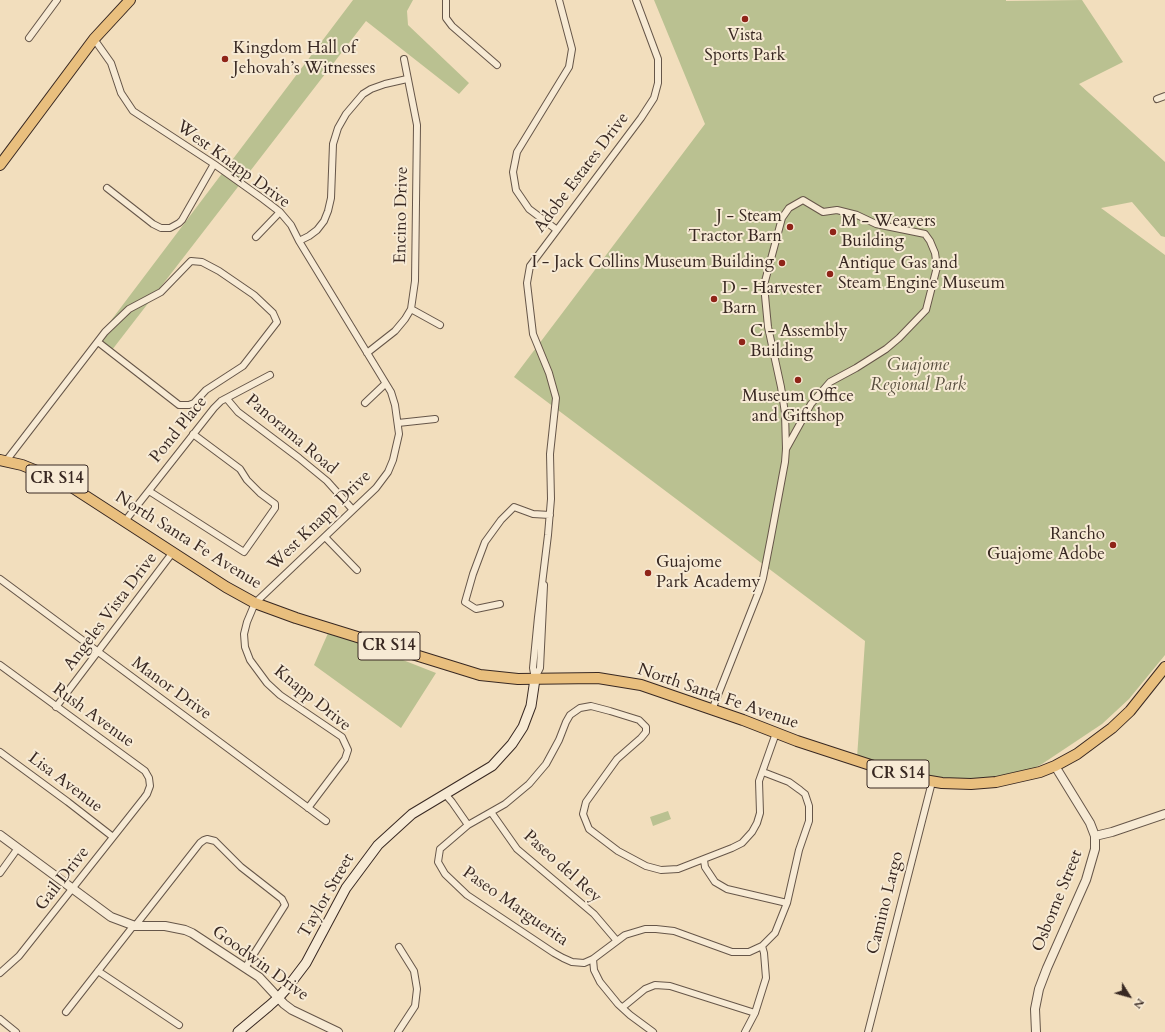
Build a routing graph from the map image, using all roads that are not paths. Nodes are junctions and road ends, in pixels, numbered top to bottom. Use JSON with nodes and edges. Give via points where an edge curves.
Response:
{"nodes":[{"id":1,"x":57,"y":0,"type":"edge"},
{"id":2,"x":130,"y":0,"type":"edge"},
{"id":3,"x":446,"y":0,"type":"edge"},
{"id":4,"x":559,"y":0,"type":"edge"},
{"id":5,"x":636,"y":0,"type":"edge"},
{"id":6,"x":29,"y":38,"type":"dead end"},
{"id":7,"x":94,"y":39,"type":"junction"},
{"id":8,"x":404,"y":59,"type":"dead end"},
{"id":9,"x":497,"y":65,"type":"dead end"},
{"id":10,"x":407,"y":79,"type":"junction"},
{"id":11,"x":1165,"y":96,"type":"edge"},
{"id":12,"x":1157,"y":99,"type":"dead end"},
{"id":13,"x":0,"y":164,"type":"edge"},
{"id":14,"x":214,"y":164,"type":"junction"},
{"id":15,"x":107,"y":188,"type":"dead end"},
{"id":16,"x":280,"y":212,"type":"junction"},
{"id":17,"x":557,"y":230,"type":"junction"},
{"id":18,"x":256,"y":237,"type":"dead end"},
{"id":19,"x":299,"y":241,"type":"junction"},
{"id":20,"x":411,"y":310,"type":"junction"},
{"id":21,"x":440,"y":325,"type":"dead end"},
{"id":22,"x":98,"y":342,"type":"junction"},
{"id":23,"x":367,"y":353,"type":"junction"},
{"id":24,"x":270,"y":375,"type":"dead end"},
{"id":25,"x":385,"y":384,"type":"junction"},
{"id":26,"x":227,"y":399,"type":"junction"},
{"id":27,"x":365,"y":403,"type":"dead end"},
{"id":28,"x":435,"y":419,"type":"dead end"},
{"id":29,"x":398,"y":423,"type":"junction"},
{"id":30,"x":193,"y":434,"type":"junction"},
{"id":31,"x":786,"y":449,"type":"junction"},
{"id":32,"x":3,"y":460,"type":"edge"},
{"id":33,"x":149,"y":491,"type":"junction"},
{"id":34,"x":353,"y":510,"type":"junction"},
{"id":35,"x":550,"y":515,"type":"junction"},
{"id":36,"x":125,"y":521,"type":"junction"},
{"id":37,"x":324,"y":537,"type":"junction"},
{"id":38,"x":173,"y":552,"type":"junction"},
{"id":39,"x":358,"y":570,"type":"dead end"},
{"id":40,"x":0,"y":579,"type":"edge"},
{"id":41,"x":255,"y":603,"type":"junction"},
{"id":42,"x":500,"y":604,"type":"dead end"},
{"id":43,"x":98,"y":652,"type":"junction"},
{"id":44,"x":0,"y":665,"type":"edge"},
{"id":45,"x":1165,"y":667,"type":"edge"},
{"id":46,"x":534,"y":679,"type":"junction"},
{"id":47,"x":56,"y":708,"type":"junction"},
{"id":48,"x":712,"y":710,"type":"junction"},
{"id":49,"x":776,"y":733,"type":"junction"},
{"id":50,"x":0,"y":752,"type":"edge"},
{"id":51,"x":1055,"y":766,"type":"junction"},
{"id":52,"x":763,"y":772,"type":"junction"},
{"id":53,"x":932,"y":782,"type":"junction"},
{"id":54,"x":445,"y":794,"type":"junction"},
{"id":55,"x":144,"y":798,"type":"joint"},
{"id":56,"x":308,"y":808,"type":"junction"},
{"id":57,"x":491,"y":812,"type":"junction"},
{"id":58,"x":1165,"y":814,"type":"edge"},
{"id":59,"x":326,"y":821,"type":"dead end"},
{"id":60,"x":468,"y":825,"type":"junction"},
{"id":61,"x":0,"y":835,"type":"edge"},
{"id":62,"x":1095,"y":836,"type":"junction"},
{"id":63,"x":113,"y":837,"type":"junction"},
{"id":64,"x":18,"y":848,"type":"junction"},
{"id":65,"x":704,"y":860,"type":"junction"},
{"id":66,"x":0,"y":873,"type":"edge"},
{"id":67,"x":72,"y":889,"type":"junction"},
{"id":68,"x":787,"y":903,"type":"junction"},
{"id":69,"x":134,"y":926,"type":"junction"},
{"id":70,"x":617,"y":941,"type":"junction"},
{"id":71,"x":762,"y":946,"type":"junction"},
{"id":72,"x":399,"y":947,"type":"dead end"},
{"id":73,"x":593,"y":959,"type":"junction"},
{"id":74,"x":245,"y":968,"type":"junction"},
{"id":75,"x":98,"y":971,"type":"junction"},
{"id":76,"x":0,"y":973,"type":"edge"},
{"id":77,"x":279,"y":997,"type":"junction"},
{"id":78,"x":623,"y":1007,"type":"junction"},
{"id":79,"x":66,"y":1012,"type":"dead end"},
{"id":80,"x":755,"y":1013,"type":"junction"},
{"id":81,"x":0,"y":1019,"type":"edge"},
{"id":82,"x":179,"y":1025,"type":"dead end"},
{"id":83,"x":16,"y":1032,"type":"edge"},
{"id":84,"x":238,"y":1032,"type":"edge"},
{"id":85,"x":338,"y":1032,"type":"edge"},
{"id":86,"x":398,"y":1032,"type":"edge"},
{"id":87,"x":653,"y":1032,"type":"edge"},
{"id":88,"x":745,"y":1032,"type":"edge"},
{"id":89,"x":868,"y":1032,"type":"edge"},
{"id":90,"x":1036,"y":1032,"type":"edge"}],
"edges":[{"from":1,"to":6,"type":"street"},
{"from":2,"to":7,"type":"main road"},
{"from":3,"to":9,"type":"street","via":[[446,18],[452,26]]},
{"from":4,"to":17,"type":"street","via":[[572,50],[569,67],[516,152],[513,172],[516,190],[529,209]]},
{"from":5,"to":17,"type":"street","name":"Adobe Estates Drive","via":[[658,59],[657,89],[649,107]]},
{"from":7,"to":13,"type":"main road"},
{"from":7,"to":14,"type":"street","name":"West Knapp Drive","via":[[111,63],[121,93],[133,111]]},
{"from":8,"to":10,"type":"street","name":"Encino Drive"},
{"from":10,"to":19,"type":"street","via":[[371,89],[363,94],[346,114],[333,144],[331,198],[328,211],[317,230]]},
{"from":10,"to":20,"type":"street","name":"Encino Drive","via":[[417,125],[415,281]]},
{"from":11,"to":12,"type":"street"},
{"from":14,"to":15,"type":"street","via":[[182,220],[170,228],[161,228],[153,224]]},
{"from":14,"to":16,"type":"street","name":"West Knapp Drive"},
{"from":16,"to":18,"type":"street"},
{"from":16,"to":19,"type":"street","name":"West Knapp Drive"},
{"from":17,"to":35,"type":"street","name":"Adobe Estates Drive","via":[[530,266],[527,283],[534,334],[556,398],[550,454]]},
{"from":19,"to":23,"type":"street","name":"West Knapp Drive"},
{"from":20,"to":21,"type":"street"},
{"from":20,"to":23,"type":"street","name":"Encino Drive","via":[[395,331]]},
{"from":22,"to":22,"type":"street","via":[[179,405],[189,405],[206,390],[243,366],[277,322],[273,313],[248,291],[202,262],[191,261],[161,292],[129,309]]},
{"from":22,"to":32,"type":"street"},
{"from":23,"to":25,"type":"street","name":"West Knapp Drive"},
{"from":24,"to":26,"type":"street","name":"Pond Place"},
{"from":25,"to":27,"type":"street"},
{"from":25,"to":29,"type":"street","name":"West Knapp Drive","via":[[391,392]]},
{"from":26,"to":30,"type":"street","name":"Pond Place","via":[[214,408]]},
{"from":26,"to":34,"type":"street","name":"Panorama Road","via":[[238,412],[327,481]]},
{"from":28,"to":29,"type":"street"},
{"from":29,"to":34,"type":"street","name":"West Knapp Drive","via":[[399,434],[388,472],[376,488]]},
{"from":30,"to":33,"type":"street","name":"Pond Place"},
{"from":30,"to":33,"type":"street","via":[[240,469],[247,480],[275,504],[275,508],[244,552]]},
{"from":31,"to":31,"type":"street","via":[[784,407],[768,327],[764,285],[782,218],[789,208],[803,200],[823,212],[837,210],[857,215],[876,224],[924,234],[935,253],[937,267],[926,310],[886,349],[830,382],[811,404]]},
{"from":31,"to":48,"type":"street","via":[[763,578]]},
{"from":32,"to":36,"type":"main road","name":"North Santa Fe Avenue","number":"CR S14","via":[[64,482]]},
{"from":33,"to":36,"type":"street","name":"Pond Place"},
{"from":34,"to":37,"type":"street","name":"West Knapp Drive"},
{"from":35,"to":42,"type":"street","via":[[533,514],[514,507],[485,542],[465,602],[476,609]]},
{"from":35,"to":46,"type":"street","name":"Adobe Estates Drive","via":[[543,577],[545,588],[540,668]]},
{"from":36,"to":38,"type":"main road","name":"North Santa Fe Avenue","number":"CR S14"},
{"from":37,"to":39,"type":"street"},
{"from":37,"to":41,"type":"street","name":"West Knapp Drive"},
{"from":38,"to":41,"type":"main road","name":"North Santa Fe Avenue","number":"CR S14"},
{"from":38,"to":43,"type":"street","name":"Angeles Vista Drive"},
{"from":40,"to":43,"type":"street","name":"Manor Drive"},
{"from":41,"to":46,"type":"main road","name":"North Santa Fe Avenue","number":"CR S14","via":[[480,675]]},
{"from":41,"to":56,"type":"street","name":"Knapp Drive","via":[[244,634],[250,660],[267,683],[280,695],[342,737],[348,750],[345,759]]},
{"from":43,"to":47,"type":"street","name":"Angeles Vista Drive"},
{"from":43,"to":56,"type":"street","name":"Manor Drive"},
{"from":44,"to":47,"type":"street","name":"Rush Avenue"},
{"from":45,"to":51,"type":"main road","name":"North Santa Fe Avenue","number":"CR S14","via":[[1130,711],[1112,728],[1077,754]]},
{"from":46,"to":48,"type":"main road","name":"North Santa Fe Avenue","number":"CR S14","via":[[583,678],[620,681],[641,685]]},
{"from":46,"to":54,"type":"main road","name":"Taylor Street","via":[[531,706],[523,728],[512,744],[492,766]]},
{"from":47,"to":55,"type":"street","name":"Rush Avenue","via":[[145,771],[150,786]]},
{"from":48,"to":49,"type":"main road","name":"North Santa Fe Avenue","number":"CR S14"},
{"from":49,"to":52,"type":"street"},
{"from":49,"to":53,"type":"main road","name":"North Santa Fe Avenue","number":"CR S14","via":[[898,774]]},
{"from":50,"to":63,"type":"street","name":"Lisa Avenue"},
{"from":51,"to":53,"type":"main road","name":"North Santa Fe Avenue","number":"CR S14","via":[[996,782]]},
{"from":51,"to":62,"type":"street","name":"Osborne Street","via":[[1090,823]]},
{"from":52,"to":65,"type":"street","name":"Paseo Marguerita","via":[[759,788],[760,814],[752,832],[742,843]]},
{"from":52,"to":68,"type":"street","name":"Paseo Marguerita","via":[[789,782],[805,794],[810,806],[809,821],[799,850]]},
{"from":53,"to":89,"type":"street","name":"Camino Largo"},
{"from":54,"to":60,"type":"street"},
{"from":54,"to":77,"type":"main road","name":"Taylor Street","via":[[412,814],[370,854],[346,888],[306,963]]},
{"from":55,"to":63,"type":"street","name":"Gail Drive"},
{"from":56,"to":59,"type":"street","name":"Manor Drive"},
{"from":57,"to":60,"type":"street","name":"Paseo Marguerita"},
{"from":57,"to":65,"type":"street","name":"Paseo Marguerita","via":[[529,784],[546,764],[570,715],[580,708],[591,706],[639,720],[646,727],[646,732],[617,759],[586,802],[583,814],[589,829],[618,851],[646,866],[661,870],[678,869]]},
{"from":57,"to":70,"type":"street","name":"Paseo del Rey","via":[[517,849],[594,914]]},
{"from":58,"to":62,"type":"street"},
{"from":60,"to":73,"type":"street","name":"Paseo Marguerita","via":[[440,849],[438,862],[445,874],[467,895],[563,958],[584,963]]},
{"from":61,"to":64,"type":"street","name":"Goodwin Drive"},
{"from":62,"to":90,"type":"street","name":"Osborne Street","via":[[1091,865],[1039,989],[1035,1009]]},
{"from":63,"to":67,"type":"street","name":"Gail Drive"},
{"from":64,"to":66,"type":"street"},
{"from":64,"to":67,"type":"street","name":"Goodwin Drive"},
{"from":65,"to":68,"type":"street","via":[[705,867],[715,882],[727,889]]},
{"from":67,"to":69,"type":"street","name":"Goodwin Drive","via":[[111,918]]},
{"from":67,"to":76,"type":"street","name":"Gail Drive","via":[[19,956]]},
{"from":68,"to":71,"type":"street","name":"Paseo Marguerita","via":[[775,933]]},
{"from":69,"to":74,"type":"street","name":"Goodwin Drive","via":[[165,926],[185,930]]},
{"from":69,"to":74,"type":"street","via":[[200,844],[207,839],[215,841],[241,867],[282,899],[285,905]]},
{"from":69,"to":75,"type":"street"},
{"from":70,"to":71,"type":"street","name":"Paseo Marguerita","via":[[625,935],[645,929],[656,929],[674,931],[732,952],[749,952]]},
{"from":70,"to":73,"type":"street","name":"Paseo Marguerita"},
{"from":71,"to":80,"type":"street","via":[[766,978]]},
{"from":72,"to":86,"type":"street","via":[[414,971],[417,989],[415,1006]]},
{"from":73,"to":78,"type":"street","via":[[594,970],[600,982]]},
{"from":74,"to":77,"type":"street","name":"Goodwin Drive"},
{"from":75,"to":79,"type":"street"},
{"from":75,"to":82,"type":"street"},
{"from":77,"to":84,"type":"main road","name":"Taylor Street"},
{"from":77,"to":85,"type":"street","name":"Goodwin Drive","via":[[292,1010]]},
{"from":78,"to":80,"type":"street","via":[[645,989],[655,985],[670,986]]},
{"from":78,"to":87,"type":"street"},
{"from":80,"to":88,"type":"street"},
{"from":81,"to":83,"type":"street"}]}
